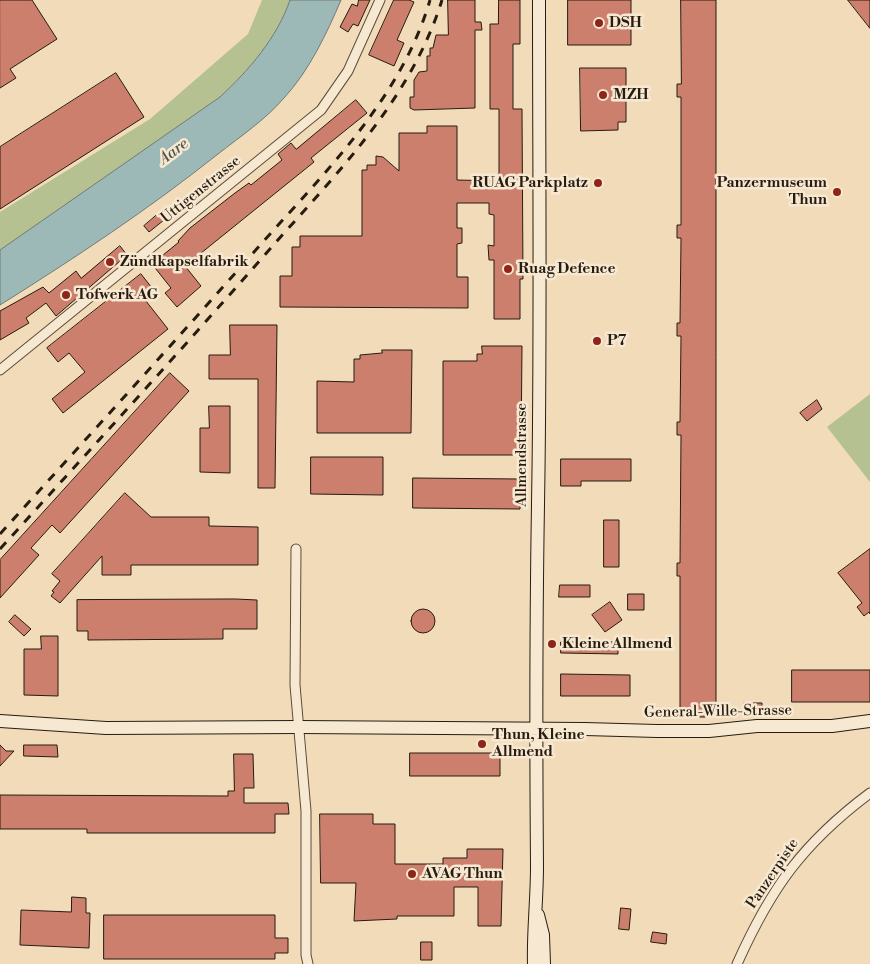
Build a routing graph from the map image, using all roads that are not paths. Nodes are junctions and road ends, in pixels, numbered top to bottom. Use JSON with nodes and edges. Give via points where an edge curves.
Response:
{"nodes":[{"id":1,"x":380,"y":0,"type":"edge"},
{"id":2,"x":540,"y":0,"type":"edge"},
{"id":3,"x":0,"y":370,"type":"edge"},
{"id":4,"x":296,"y":549,"type":"dead end"},
{"id":5,"x":0,"y":721,"type":"edge"},
{"id":6,"x":870,"y":721,"type":"edge"},
{"id":7,"x":299,"y":727,"type":"junction"},
{"id":8,"x":536,"y":728,"type":"junction"},
{"id":9,"x":870,"y":793,"type":"edge"},
{"id":10,"x":539,"y":963,"type":"edge"},
{"id":11,"x":308,"y":964,"type":"edge"},
{"id":12,"x":737,"y":964,"type":"edge"}],
"edges":[{"from":1,"to":3,"type":"street","name":"Uttigenstrasse","via":[[339,86],[312,119]]},
{"from":2,"to":8,"type":"main road","name":"Allmendstrasse"},
{"from":4,"to":7,"type":"street","via":[[295,685]]},
{"from":5,"to":7,"type":"main road","name":"General-Wille-Strasse","via":[[106,728]]},
{"from":6,"to":8,"type":"main road","name":"General-Wille-Strasse","via":[[832,726],[757,726],[709,731]]},
{"from":7,"to":8,"type":"main road","name":"General-Wille-Strasse"},
{"from":7,"to":11,"type":"street","via":[[306,811]]},
{"from":8,"to":10,"type":"main road","name":"Allmendstrasse","via":[[536,910],[532,941]]},
{"from":9,"to":12,"type":"street","name":"Panzerpiste","via":[[827,827],[793,865],[759,920]]}]}
